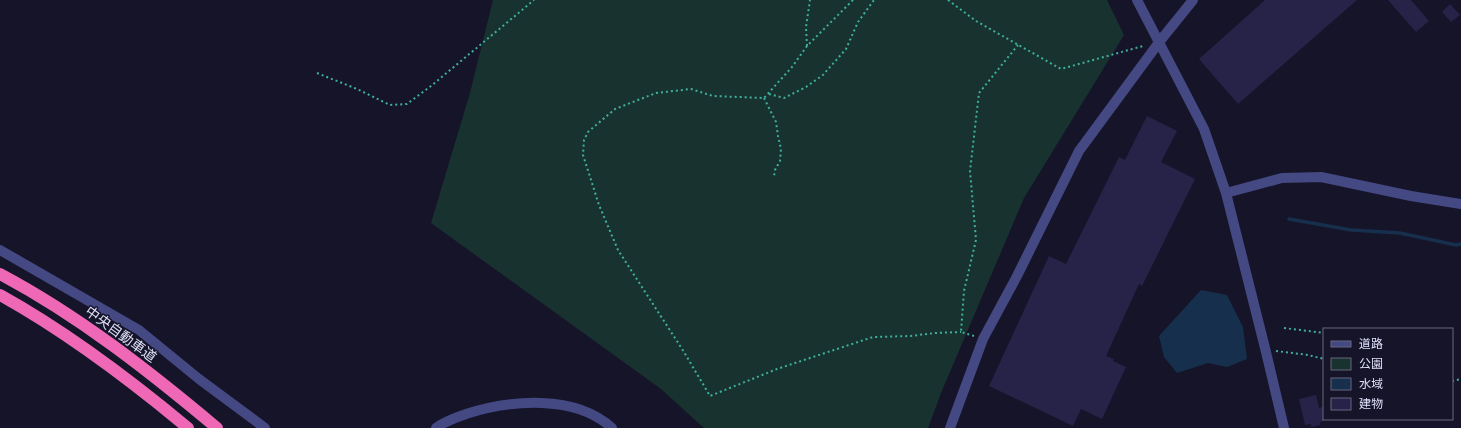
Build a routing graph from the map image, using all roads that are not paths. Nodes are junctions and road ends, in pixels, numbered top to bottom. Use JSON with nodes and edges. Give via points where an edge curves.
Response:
{"nodes":[{"id":1,"x":1137,"y":0,"type":"edge"},
{"id":2,"x":1193,"y":0,"type":"edge"},
{"id":3,"x":1160,"y":41,"type":"junction"},
{"id":4,"x":1226,"y":193,"type":"junction"},
{"id":5,"x":1461,"y":204,"type":"edge"},
{"id":6,"x":0,"y":250,"type":"edge"},
{"id":7,"x":0,"y":274,"type":"edge"},
{"id":8,"x":0,"y":295,"type":"edge"},
{"id":9,"x":188,"y":428,"type":"edge"},
{"id":10,"x":217,"y":428,"type":"edge"},
{"id":11,"x":265,"y":428,"type":"edge"},
{"id":12,"x":436,"y":428,"type":"edge"},
{"id":13,"x":612,"y":428,"type":"edge"},
{"id":14,"x":950,"y":428,"type":"edge"},
{"id":15,"x":1284,"y":428,"type":"edge"}],
"edges":[{"from":1,"to":3,"type":"street"},
{"from":2,"to":3,"type":"street"},
{"from":3,"to":4,"type":"street","via":[[1204,129]]},
{"from":3,"to":14,"type":"street","via":[[1079,151],[983,339]]},
{"from":4,"to":5,"type":"street","via":[[1282,178],[1321,177]]},
{"from":4,"to":15,"type":"street"},
{"from":6,"to":11,"type":"street","via":[[139,330]]},
{"from":7,"to":10,"type":"highway","name":"中央自動車道","via":[[90,329],[166,385]]},
{"from":8,"to":9,"type":"highway","via":[[80,344]]},
{"from":12,"to":13,"type":"street","via":[[443,422],[489,408],[545,403],[579,409],[603,420]]}]}
